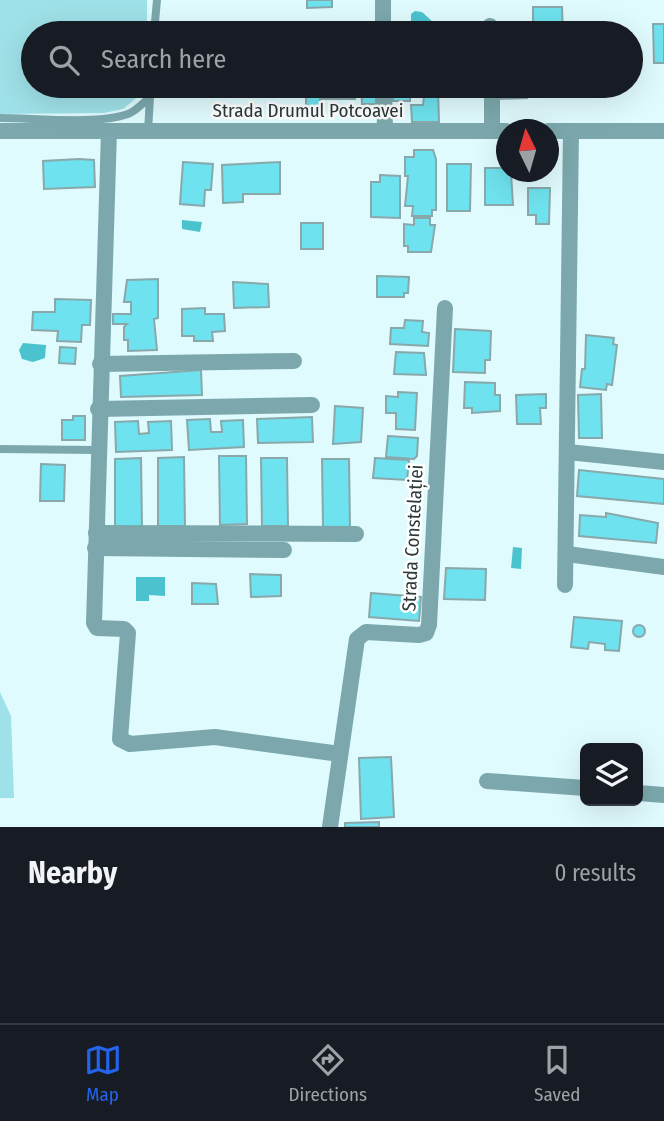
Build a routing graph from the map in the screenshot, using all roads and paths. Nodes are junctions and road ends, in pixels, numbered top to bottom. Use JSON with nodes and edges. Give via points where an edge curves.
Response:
{"nodes":[{"id":1,"x":157,"y":0,"type":"edge"},
{"id":2,"x":383,"y":0,"type":"edge"},
{"id":3,"x":155,"y":21,"type":"edge"},
{"id":4,"x":383,"y":21,"type":"edge"},
{"id":5,"x":149,"y":98,"type":"edge"},
{"id":6,"x":150,"y":98,"type":"edge"},
{"id":7,"x":384,"y":98,"type":"edge"},
{"id":8,"x":494,"y":98,"type":"edge"},
{"id":9,"x":0,"y":118,"type":"edge"},
{"id":10,"x":497,"y":119,"type":"edge"},
{"id":11,"x":0,"y":131,"type":"edge"},
{"id":12,"x":109,"y":131,"type":"junction"},
{"id":13,"x":148,"y":131,"type":"junction"},
{"id":14,"x":385,"y":131,"type":"junction"},
{"id":15,"x":496,"y":131,"type":"edge"},
{"id":16,"x":559,"y":131,"type":"edge"},
{"id":17,"x":571,"y":131,"type":"junction"},
{"id":18,"x":664,"y":131,"type":"edge"},
{"id":19,"x":444,"y":308,"type":"dead end"},
{"id":20,"x":293,"y":361,"type":"dead end"},
{"id":21,"x":100,"y":364,"type":"junction"},
{"id":22,"x":312,"y":405,"type":"dead end"},
{"id":23,"x":98,"y":409,"type":"junction"},
{"id":24,"x":0,"y":449,"type":"edge"},
{"id":25,"x":97,"y":450,"type":"junction"},
{"id":26,"x":568,"y":452,"type":"junction"},
{"id":27,"x":664,"y":461,"type":"edge"},
{"id":28,"x":356,"y":534,"type":"dead end"},
{"id":29,"x":95,"y":541,"type":"junction"},
{"id":30,"x":284,"y":550,"type":"dead end"},
{"id":31,"x":567,"y":554,"type":"junction"},
{"id":32,"x":664,"y":567,"type":"edge"},
{"id":33,"x":565,"y":585,"type":"dead end"},
{"id":34,"x":340,"y":754,"type":"junction"},
{"id":35,"x":487,"y":781,"type":"dead end"},
{"id":36,"x":580,"y":788,"type":"edge"},
{"id":37,"x":643,"y":793,"type":"edge"},
{"id":38,"x":664,"y":794,"type":"edge"},
{"id":39,"x":330,"y":827,"type":"edge"}],
"edges":[{"from":1,"to":3,"type":"lane"},
{"from":2,"to":4,"type":"street"},
{"from":5,"to":9,"type":"lane","via":[[131,113],[112,118]]},
{"from":6,"to":13,"type":"lane"},
{"from":7,"to":14,"type":"street"},
{"from":8,"to":10,"type":"street"},
{"from":11,"to":12,"type":"street","name":"Strada Drumul Potcoavei"},
{"from":12,"to":13,"type":"street","name":"Strada Drumul Potcoavei"},
{"from":12,"to":21,"type":"street"},
{"from":13,"to":14,"type":"street","name":"Strada Drumul Potcoavei"},
{"from":14,"to":15,"type":"street","name":"Strada Drumul Potcoavei"},
{"from":16,"to":17,"type":"street"},
{"from":17,"to":18,"type":"street"},
{"from":17,"to":26,"type":"street"},
{"from":19,"to":34,"type":"street","name":"Strada Constelației","via":[[429,625],[426,633],[419,635],[360,634]]},
{"from":20,"to":21,"type":"street"},
{"from":21,"to":23,"type":"street"},
{"from":22,"to":23,"type":"street"},
{"from":23,"to":25,"type":"street"},
{"from":24,"to":25,"type":"lane"},
{"from":25,"to":29,"type":"street"},
{"from":26,"to":27,"type":"street"},
{"from":26,"to":31,"type":"street"},
{"from":28,"to":29,"type":"street"},
{"from":29,"to":30,"type":"street"},
{"from":29,"to":34,"type":"street","via":[[94,623],[97,628],[128,633],[119,729],[124,743],[215,737]]},
{"from":31,"to":32,"type":"street"},
{"from":31,"to":33,"type":"street"},
{"from":34,"to":39,"type":"street","name":"Strada Constelației"},
{"from":35,"to":36,"type":"street"},
{"from":37,"to":38,"type":"street"}]}
